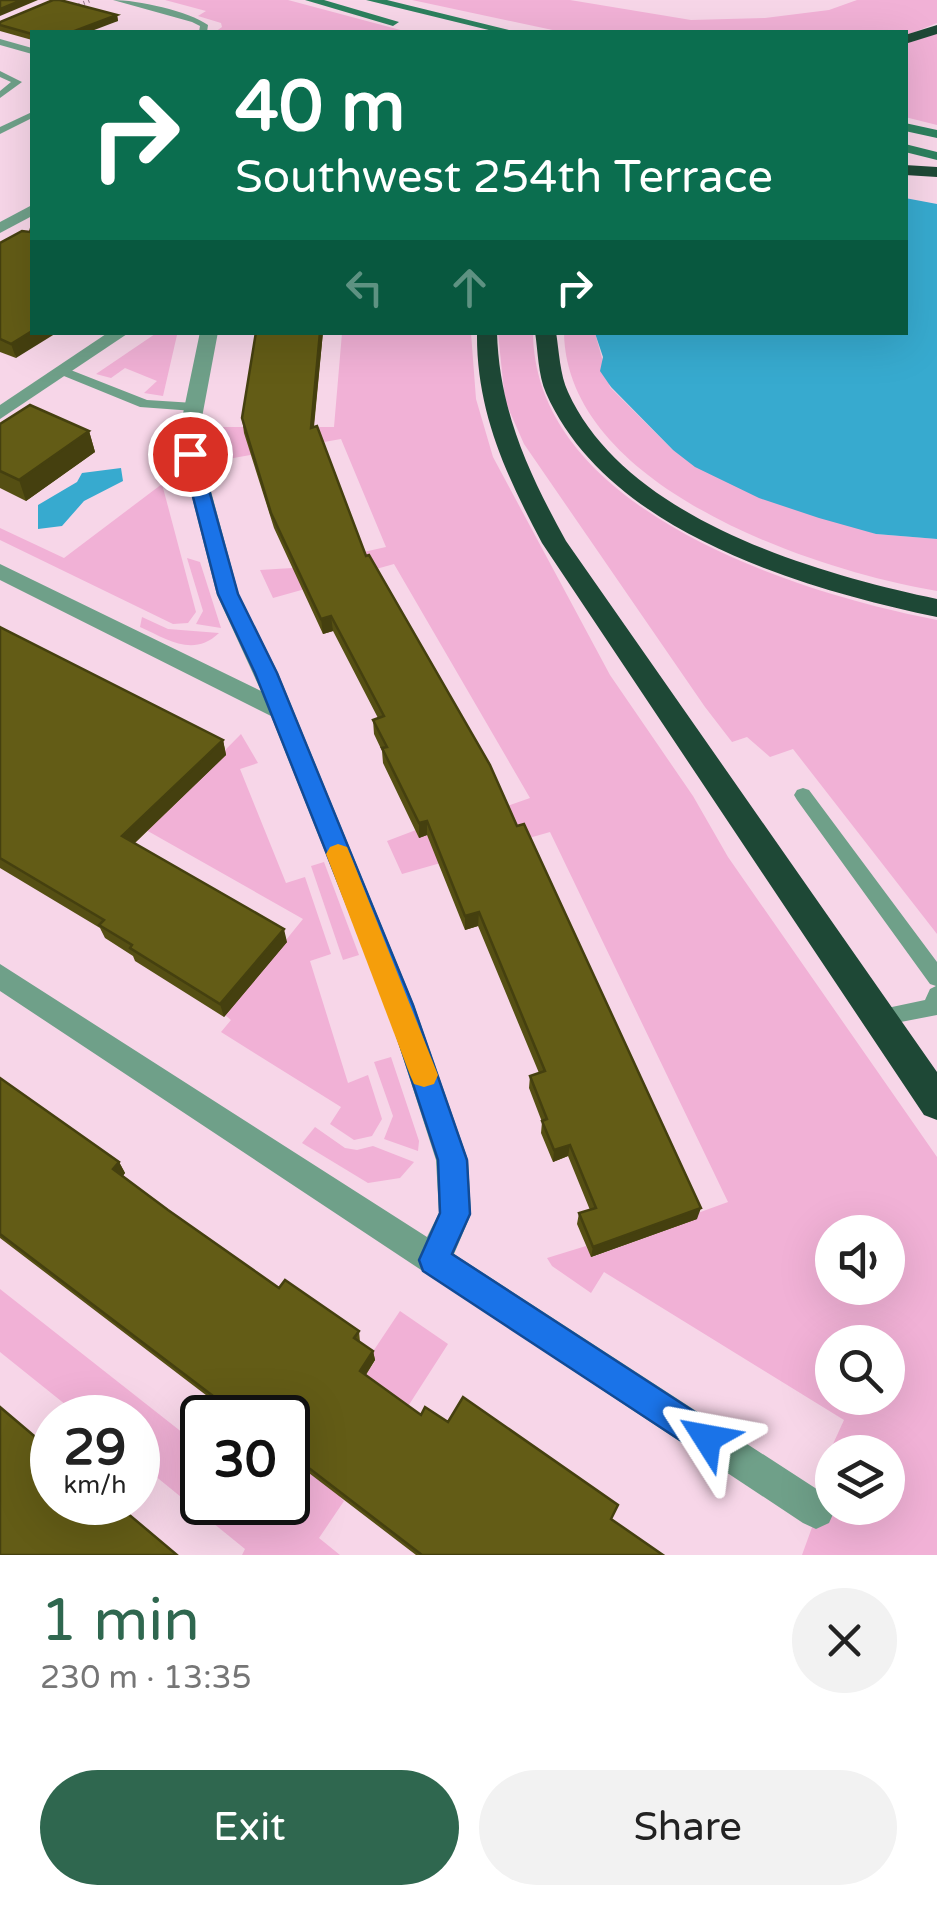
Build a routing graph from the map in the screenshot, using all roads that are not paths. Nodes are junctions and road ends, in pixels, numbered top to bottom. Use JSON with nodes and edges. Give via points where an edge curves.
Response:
{"nodes":[{"id":1,"x":311,"y":0,"type":"edge"},
{"id":2,"x":372,"y":0,"type":"edge"},
{"id":3,"x":126,"y":1,"type":"edge"},
{"id":4,"x":402,"y":24,"type":"dead end"},
{"id":5,"x":937,"y":29,"type":"edge"},
{"id":6,"x":204,"y":30,"type":"edge"},
{"id":7,"x":502,"y":30,"type":"edge"},
{"id":8,"x":908,"y":39,"type":"edge"},
{"id":9,"x":0,"y":42,"type":"edge"},
{"id":10,"x":30,"y":50,"type":"edge"},
{"id":11,"x":0,"y":74,"type":"edge"},
{"id":12,"x":0,"y":95,"type":"edge"},
{"id":13,"x":30,"y":116,"type":"edge"},
{"id":14,"x":908,"y":127,"type":"edge"},
{"id":15,"x":0,"y":131,"type":"edge"},
{"id":16,"x":937,"y":134,"type":"edge"},
{"id":17,"x":908,"y":149,"type":"edge"},
{"id":18,"x":937,"y":156,"type":"edge"},
{"id":19,"x":908,"y":170,"type":"edge"},
{"id":20,"x":937,"y":172,"type":"edge"},
{"id":21,"x":30,"y":211,"type":"edge"},
{"id":22,"x":1,"y":227,"type":"edge"},
{"id":23,"x":21,"y":234,"type":"edge"},
{"id":24,"x":117,"y":335,"type":"edge"},
{"id":25,"x":208,"y":335,"type":"edge"},
{"id":26,"x":487,"y":335,"type":"edge"},
{"id":27,"x":545,"y":335,"type":"edge"},
{"id":28,"x":63,"y":371,"type":"junction"},
{"id":29,"x":194,"y":408,"type":"junction"},
{"id":30,"x":0,"y":413,"type":"edge"},
{"id":31,"x":0,"y":571,"type":"edge"},
{"id":32,"x":937,"y":608,"type":"edge"},
{"id":33,"x":280,"y":710,"type":"junction"},
{"id":34,"x":802,"y":796,"type":"dead end"},
{"id":35,"x":0,"y":976,"type":"edge"},
{"id":36,"x":937,"y":978,"type":"edge"},
{"id":37,"x":937,"y":995,"type":"edge"},
{"id":38,"x":880,"y":1017,"type":"junction"},
{"id":39,"x":937,"y":1103,"type":"edge"},
{"id":40,"x":434,"y":1260,"type":"junction"},
{"id":41,"x":815,"y":1509,"type":"edge"}],
"edges":[{"from":1,"to":4,"type":"main road"},
{"from":2,"to":7,"type":"main road"},
{"from":3,"to":6,"type":"lane","via":[[198,22]]},
{"from":5,"to":8,"type":"highway"},
{"from":9,"to":10,"type":"lane"},
{"from":11,"to":12,"type":"lane","via":[[17,82]]},
{"from":13,"to":15,"type":"lane"},
{"from":14,"to":16,"type":"main road"},
{"from":17,"to":18,"type":"main road"},
{"from":19,"to":20,"type":"highway"},
{"from":21,"to":22,"type":"street"},
{"from":22,"to":23,"type":"street"},
{"from":24,"to":28,"type":"street"},
{"from":25,"to":29,"type":"street"},
{"from":26,"to":38,"type":"highway","via":[[498,426],[555,544]]},
{"from":27,"to":32,"type":"highway","via":[[548,371],[582,434],[653,500],[767,560]]},
{"from":28,"to":29,"type":"lane","via":[[145,404]]},
{"from":28,"to":30,"type":"street"},
{"from":29,"to":33,"type":"street","via":[[190,454],[228,594]]},
{"from":31,"to":33,"type":"street"},
{"from":33,"to":40,"type":"street","via":[[404,1017],[452,1160],[455,1214]]},
{"from":34,"to":36,"type":"lane"},
{"from":35,"to":40,"type":"street"},
{"from":37,"to":38,"type":"lane","via":[[932,1008]]},
{"from":38,"to":39,"type":"highway"},
{"from":40,"to":41,"type":"street"}]}
